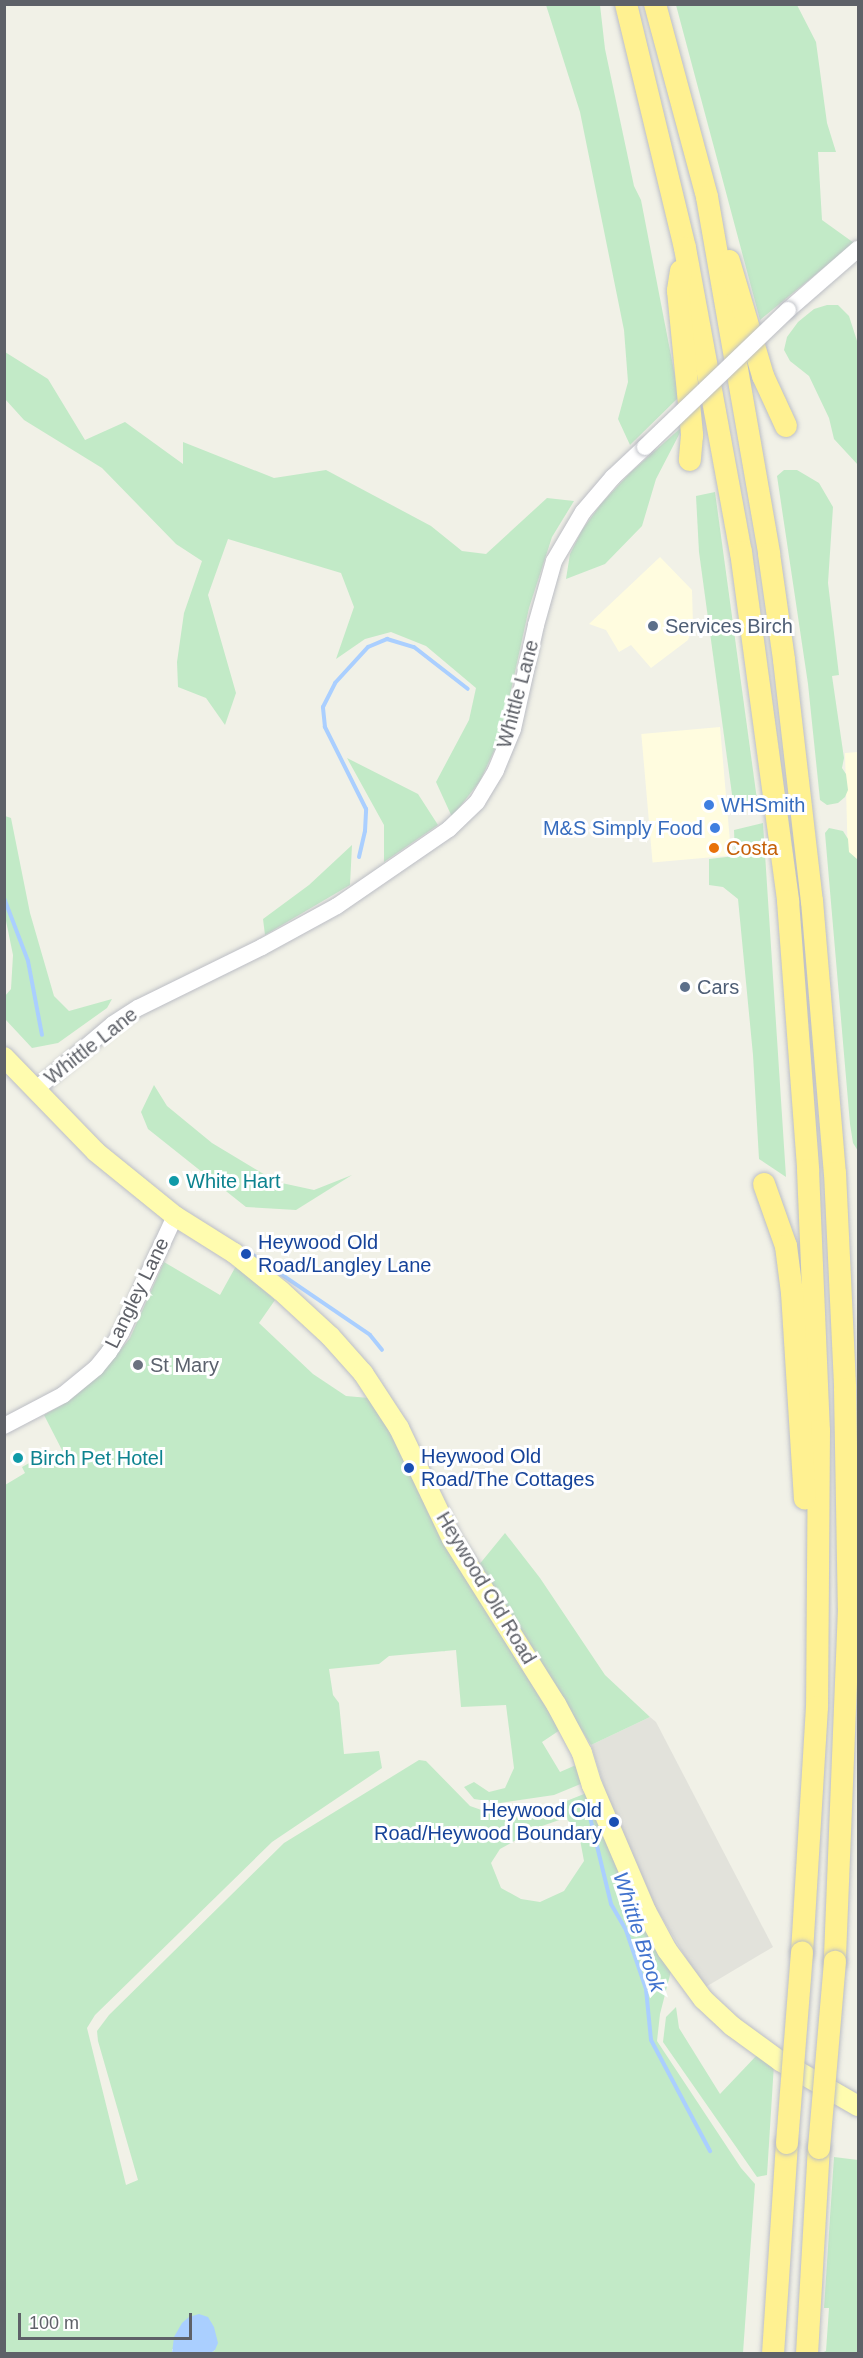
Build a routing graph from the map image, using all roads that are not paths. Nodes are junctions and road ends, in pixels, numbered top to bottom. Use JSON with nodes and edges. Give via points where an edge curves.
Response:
{"nodes":[{"id":1,"x":626,"y":4,"type":"edge"},
{"id":2,"x":655,"y":4,"type":"edge"},
{"id":3,"x":707,"y":197,"type":"junction"},
{"id":4,"x":685,"y":248,"type":"junction"},
{"id":5,"x":858,"y":249,"type":"edge"},
{"id":6,"x":786,"y":426,"type":"dead end"},
{"id":7,"x":690,"y":460,"type":"dead end"},
{"id":8,"x":4,"y":1057,"type":"edge"},
{"id":9,"x":35,"y":1090,"type":"junction"},
{"id":10,"x":764,"y":1184,"type":"dead end"},
{"id":11,"x":175,"y":1216,"type":"junction"},
{"id":12,"x":858,"y":1413,"type":"edge"},
{"id":13,"x":4,"y":1426,"type":"edge"},
{"id":14,"x":849,"y":1608,"type":"junction"},
{"id":15,"x":817,"y":1707,"type":"junction"},
{"id":16,"x":858,"y":2106,"type":"edge"},
{"id":17,"x":773,"y":2354,"type":"edge"},
{"id":18,"x":807,"y":2354,"type":"edge"}],
"edges":[{"from":1,"to":4,"type":"highway"},
{"from":2,"to":3,"type":"highway"},
{"from":3,"to":6,"type":"highway","via":[[745,308],[763,376]]},
{"from":3,"to":14,"type":"highway","via":[[769,554],[812,902],[835,1173],[846,1389]]},
{"from":4,"to":7,"type":"highway","via":[[678,291],[692,435]]},
{"from":4,"to":15,"type":"highway","via":[[741,552],[788,901],[808,1170],[819,1431]]},
{"from":5,"to":9,"type":"street","name":"Whittle Lane","bridge":true,"via":[[613,477],[583,512],[554,561],[513,729],[477,802],[448,829],[337,906],[113,1024]]},
{"from":8,"to":9,"type":"main road","name":"Heywood Old Road"},
{"from":9,"to":11,"type":"main road","name":"Heywood Old Road","via":[[96,1152]]},
{"from":10,"to":15,"type":"highway","via":[[786,1246],[792,1293]]},
{"from":11,"to":13,"type":"street","name":"Langley Lane","via":[[110,1352],[63,1395]]},
{"from":11,"to":16,"type":"main road","name":"Heywood Old Road","via":[[234,1253],[281,1292],[330,1336],[381,1399],[452,1539],[562,1714],[582,1753],[646,1911],[691,1985],[714,2011],[749,2039]]},
{"from":12,"to":14,"type":"highway","via":[[858,1525]]},
{"from":14,"to":18,"type":"highway","bridge":true,"via":[[835,1962]]},
{"from":15,"to":17,"type":"highway","bridge":true}]}
